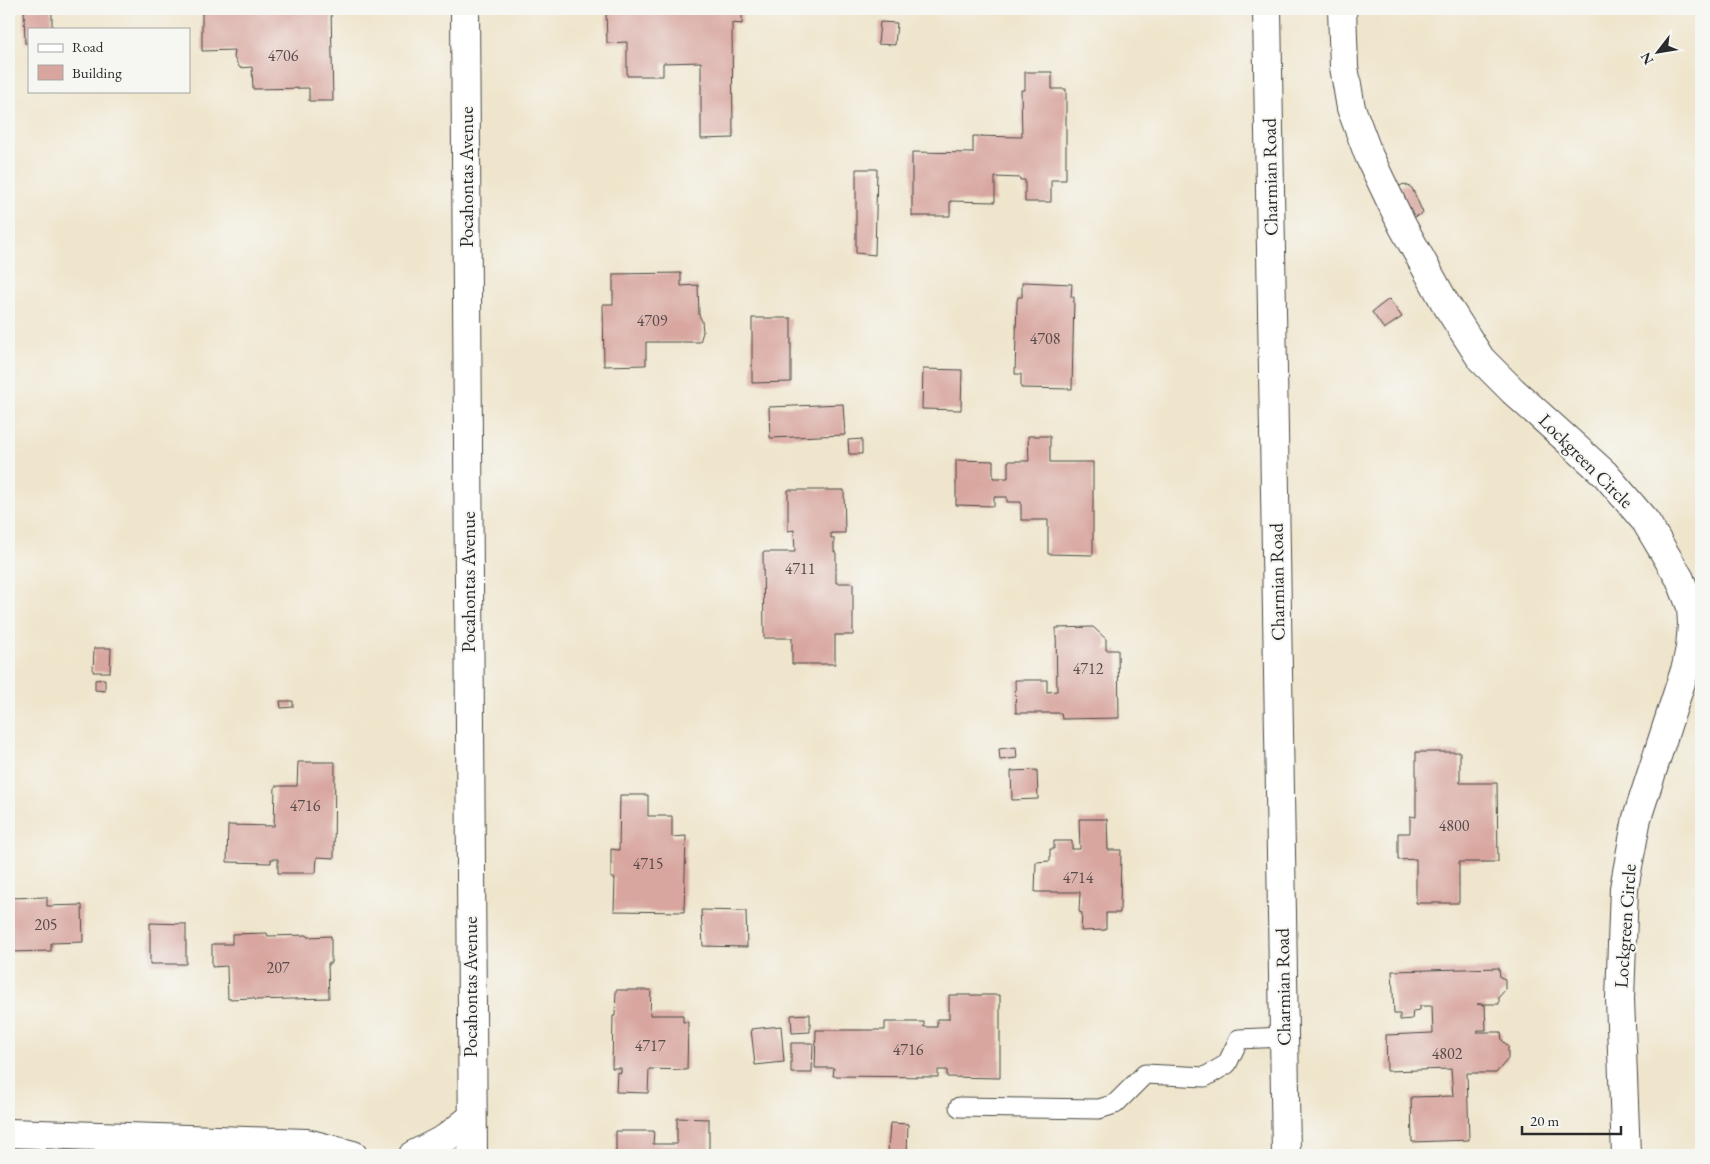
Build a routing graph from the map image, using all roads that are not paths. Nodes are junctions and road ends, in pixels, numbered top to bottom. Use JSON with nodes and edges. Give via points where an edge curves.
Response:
{"nodes":[{"id":1,"x":465,"y":9,"type":"edge"},
{"id":2,"x":1267,"y":9,"type":"edge"},
{"id":3,"x":1342,"y":9,"type":"edge"},
{"id":4,"x":1696,"y":606,"type":"edge"},
{"id":5,"x":1284,"y":1037,"type":"junction"},
{"id":6,"x":960,"y":1107,"type":"dead end"},
{"id":7,"x":471,"y":1118,"type":"junction"},
{"id":8,"x":9,"y":1133,"type":"edge"},
{"id":9,"x":351,"y":1155,"type":"edge"},
{"id":10,"x":413,"y":1155,"type":"edge"},
{"id":11,"x":473,"y":1155,"type":"edge"},
{"id":12,"x":1286,"y":1155,"type":"edge"},
{"id":13,"x":1626,"y":1155,"type":"edge"}],
"edges":[{"from":1,"to":7,"type":"street","name":"Pocahontas Avenue"},
{"from":2,"to":5,"type":"street","name":"Charmian Road"},
{"from":3,"to":4,"type":"street","name":"Lockgreen Circle","via":[[1344,67],[1351,108],[1369,156],[1402,225],[1444,301],[1480,358],[1605,474],[1646,522]]},
{"from":4,"to":13,"type":"street","name":"Lockgreen Circle","via":[[1686,667],[1637,818],[1624,888],[1620,999]]},
{"from":5,"to":6,"type":"lane","via":[[1239,1039],[1227,1064],[1205,1077],[1145,1074],[1115,1104],[1099,1109]]},
{"from":5,"to":12,"type":"street","name":"Charmian Road"},
{"from":7,"to":10,"type":"street","via":[[446,1138]]},
{"from":7,"to":11,"type":"street","name":"Pocahontas Avenue"},
{"from":8,"to":9,"type":"street","via":[[307,1142]]}]}
